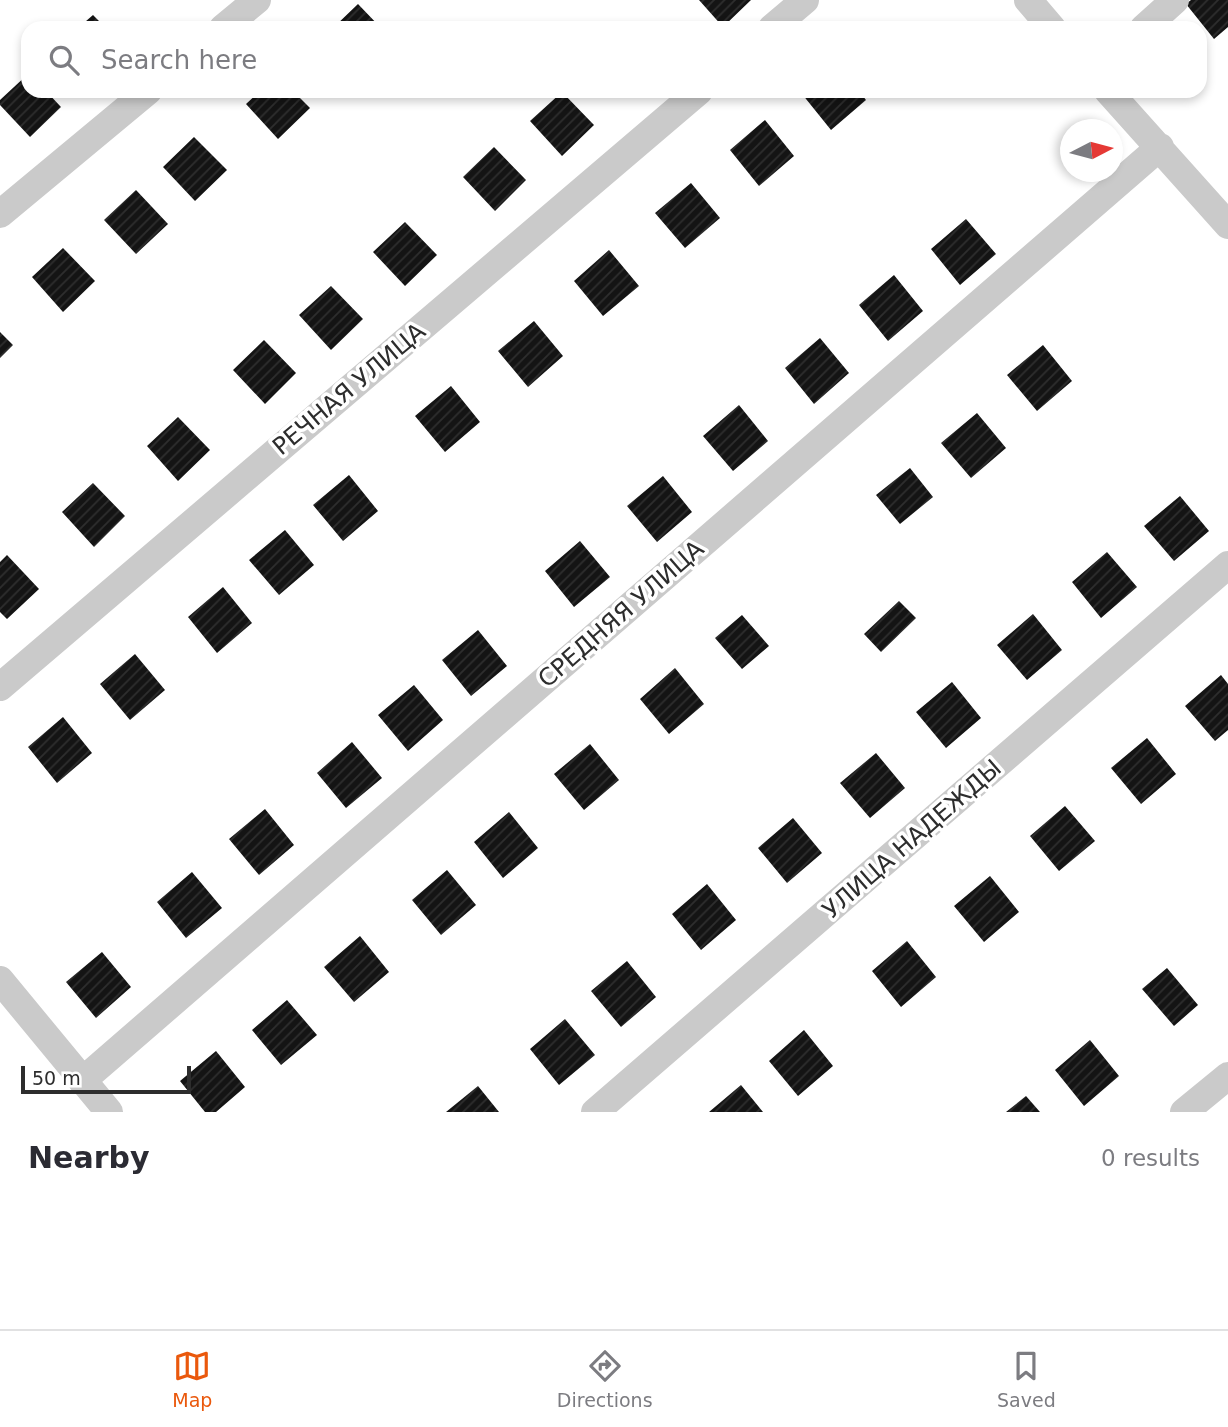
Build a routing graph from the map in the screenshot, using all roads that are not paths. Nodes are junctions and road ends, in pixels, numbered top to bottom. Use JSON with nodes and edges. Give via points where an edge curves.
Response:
{"nodes":[{"id":1,"x":257,"y":0,"type":"edge"},
{"id":2,"x":805,"y":0,"type":"edge"},
{"id":3,"x":1028,"y":0,"type":"edge"},
{"id":4,"x":1175,"y":0,"type":"edge"},
{"id":5,"x":232,"y":21,"type":"edge"},
{"id":6,"x":780,"y":21,"type":"edge"},
{"id":7,"x":1046,"y":21,"type":"edge"},
{"id":8,"x":1152,"y":21,"type":"edge"},
{"id":9,"x":140,"y":98,"type":"edge"},
{"id":10,"x":691,"y":98,"type":"edge"},
{"id":11,"x":1114,"y":98,"type":"edge"},
{"id":12,"x":1160,"y":147,"type":"junction"},
{"id":13,"x":0,"y":214,"type":"edge"},
{"id":14,"x":1228,"y":225,"type":"edge"},
{"id":15,"x":1228,"y":565,"type":"edge"},
{"id":16,"x":0,"y":687,"type":"edge"},
{"id":17,"x":0,"y":980,"type":"edge"},
{"id":18,"x":1228,"y":1076,"type":"edge"},
{"id":19,"x":82,"y":1081,"type":"junction"},
{"id":20,"x":108,"y":1112,"type":"edge"},
{"id":21,"x":595,"y":1112,"type":"edge"},
{"id":22,"x":1184,"y":1112,"type":"edge"}],
"edges":[{"from":1,"to":5,"type":"street"},
{"from":2,"to":6,"type":"street"},
{"from":3,"to":7,"type":"street"},
{"from":4,"to":8,"type":"street"},
{"from":9,"to":13,"type":"street"},
{"from":10,"to":16,"type":"street","name":"РЕЧНАЯ УЛИЦА"},
{"from":11,"to":12,"type":"street"},
{"from":12,"to":14,"type":"street"},
{"from":12,"to":19,"type":"street","name":"СРЕДНЯЯ УЛИЦА"},
{"from":15,"to":21,"type":"street","name":"УЛИЦА НАДЕЖДЫ"},
{"from":17,"to":19,"type":"street"},
{"from":18,"to":22,"type":"street"},
{"from":19,"to":20,"type":"street"}]}
